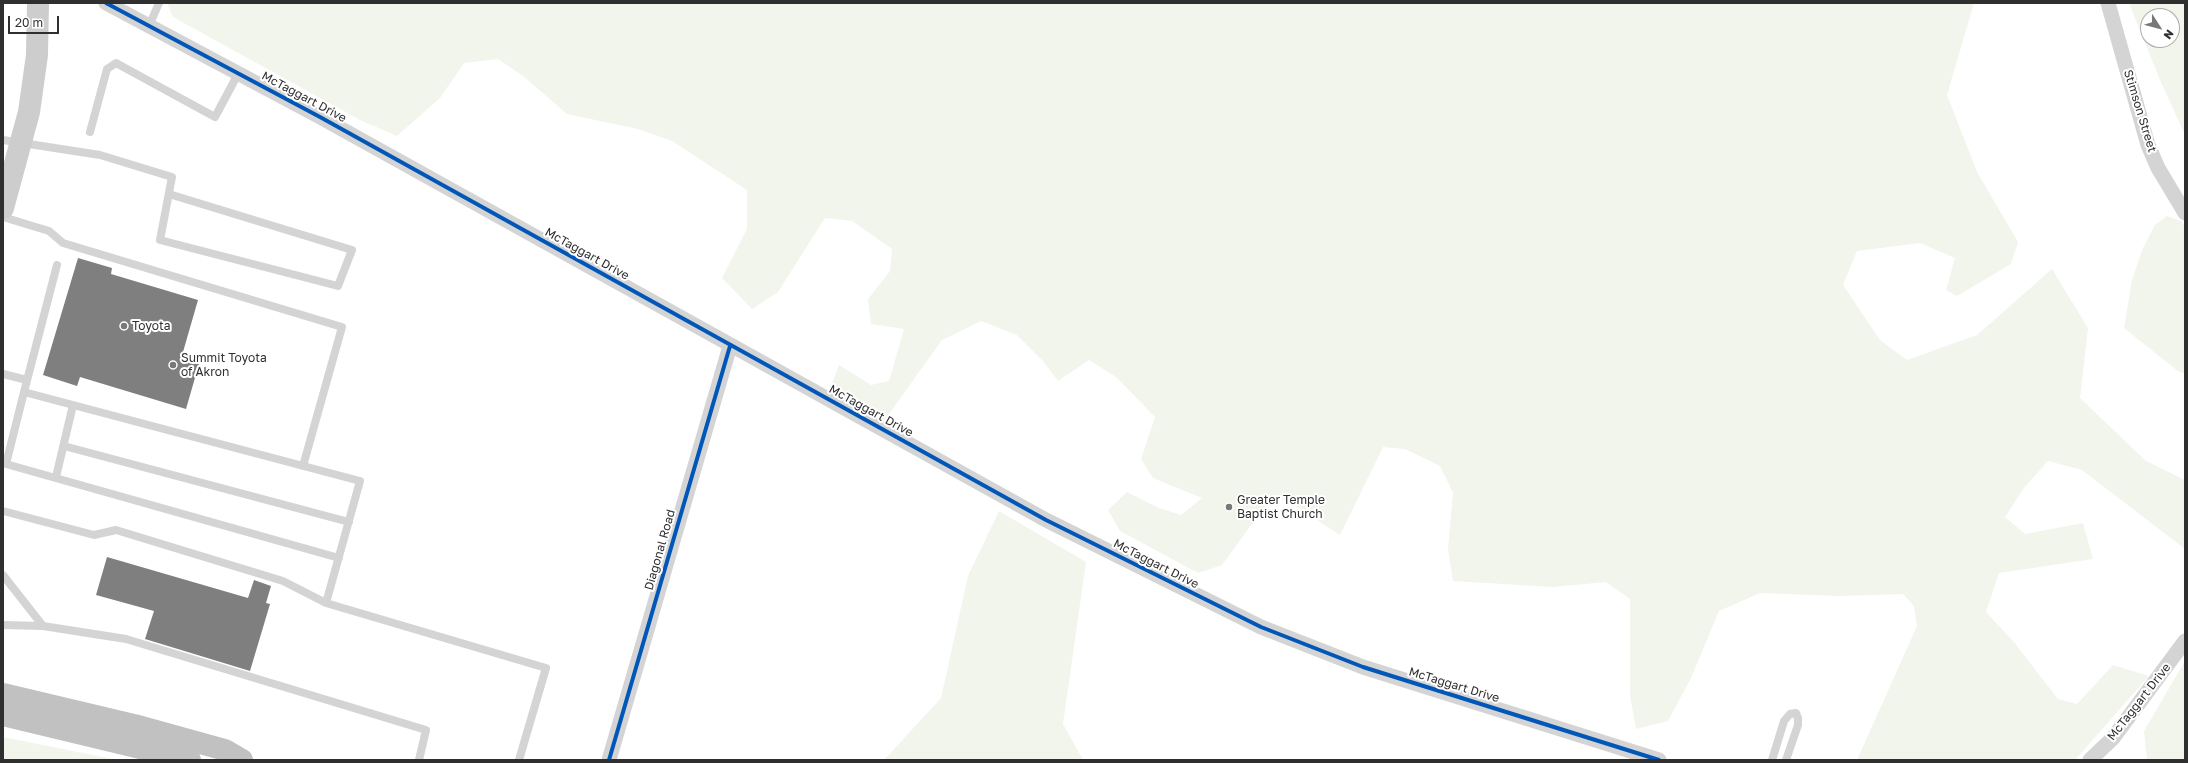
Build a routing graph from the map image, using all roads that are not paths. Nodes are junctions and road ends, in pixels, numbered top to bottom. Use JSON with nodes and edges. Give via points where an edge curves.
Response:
{"nodes":[{"id":1,"x":38,"y":3,"type":"edge"},
{"id":2,"x":106,"y":3,"type":"edge"},
{"id":3,"x":159,"y":3,"type":"edge"},
{"id":4,"x":2108,"y":3,"type":"edge"},
{"id":5,"x":149,"y":26,"type":"junction"},
{"id":6,"x":238,"y":74,"type":"junction"},
{"id":7,"x":90,"y":132,"type":"dead end"},
{"id":8,"x":11,"y":142,"type":"edge"},
{"id":9,"x":168,"y":194,"type":"junction"},
{"id":10,"x":3,"y":208,"type":"edge"},
{"id":11,"x":2185,"y":213,"type":"edge"},
{"id":12,"x":3,"y":217,"type":"edge"},
{"id":13,"x":57,"y":265,"type":"dead end"},
{"id":14,"x":730,"y":346,"type":"junction"},
{"id":15,"x":3,"y":374,"type":"edge"},
{"id":16,"x":27,"y":380,"type":"junction"},
{"id":17,"x":24,"y":392,"type":"junction"},
{"id":18,"x":73,"y":405,"type":"junction"},
{"id":19,"x":64,"y":446,"type":"junction"},
{"id":20,"x":304,"y":466,"type":"junction"},
{"id":21,"x":56,"y":477,"type":"junction"},
{"id":22,"x":3,"y":511,"type":"edge"},
{"id":23,"x":349,"y":522,"type":"junction"},
{"id":24,"x":339,"y":558,"type":"junction"},
{"id":25,"x":3,"y":575,"type":"edge"},
{"id":26,"x":326,"y":603,"type":"junction"},
{"id":27,"x":3,"y":625,"type":"edge"},
{"id":28,"x":43,"y":626,"type":"junction"},
{"id":29,"x":2185,"y":641,"type":"edge"},
{"id":30,"x":3,"y":694,"type":"edge"},
{"id":31,"x":3,"y":715,"type":"edge"},
{"id":32,"x":190,"y":760,"type":"edge"},
{"id":33,"x":242,"y":760,"type":"edge"},
{"id":34,"x":419,"y":760,"type":"edge"},
{"id":35,"x":519,"y":760,"type":"edge"},
{"id":36,"x":609,"y":760,"type":"edge"},
{"id":37,"x":1659,"y":760,"type":"edge"},
{"id":38,"x":1772,"y":760,"type":"edge"},
{"id":39,"x":1786,"y":760,"type":"edge"},
{"id":40,"x":2090,"y":760,"type":"edge"}],
"edges":[{"from":1,"to":8,"type":"main road","via":[[37,55],[29,112]]},
{"from":2,"to":5,"type":"street","name":"McTaggart Drive"},
{"from":3,"to":5,"type":"lane"},
{"from":4,"to":11,"type":"street","name":"Stimson Street","via":[[2148,145],[2158,168]]},
{"from":5,"to":6,"type":"street","name":"McTaggart Drive"},
{"from":6,"to":7,"type":"lane","via":[[215,117],[116,63],[107,70]]},
{"from":6,"to":14,"type":"street","name":"McTaggart Drive"},
{"from":8,"to":9,"type":"lane","via":[[100,155],[172,177]]},
{"from":8,"to":10,"type":"main road"},
{"from":9,"to":9,"type":"lane","via":[[160,240],[338,286],[352,250]]},
{"from":12,"to":20,"type":"lane","via":[[49,231],[63,242],[342,327]]},
{"from":13,"to":16,"type":"lane"},
{"from":14,"to":36,"type":"street","name":"Diagonal Road"},
{"from":14,"to":37,"type":"street","name":"McTaggart Drive","via":[[1046,520],[1261,627],[1363,667]]},
{"from":15,"to":16,"type":"lane"},
{"from":16,"to":17,"type":"lane"},
{"from":17,"to":18,"type":"lane"},
{"from":17,"to":21,"type":"lane","via":[[6,464]]},
{"from":18,"to":19,"type":"lane"},
{"from":18,"to":20,"type":"lane"},
{"from":19,"to":21,"type":"lane"},
{"from":19,"to":23,"type":"lane"},
{"from":20,"to":23,"type":"lane","via":[[360,481]]},
{"from":21,"to":24,"type":"lane"},
{"from":22,"to":26,"type":"lane","via":[[94,535],[116,530],[283,581]]},
{"from":23,"to":24,"type":"lane"},
{"from":24,"to":26,"type":"lane"},
{"from":25,"to":28,"type":"lane"},
{"from":26,"to":35,"type":"lane","via":[[546,668]]},
{"from":27,"to":28,"type":"lane"},
{"from":28,"to":34,"type":"lane","via":[[126,639],[426,730]]},
{"from":29,"to":40,"type":"street","name":"McTaggart Drive","via":[[2113,738]]},
{"from":30,"to":33,"type":"highway","via":[[142,727],[225,750]]},
{"from":31,"to":32,"type":"highway"},
{"from":38,"to":39,"type":"lane","via":[[1784,721],[1790,714],[1796,713],[1798,725]]}]}
